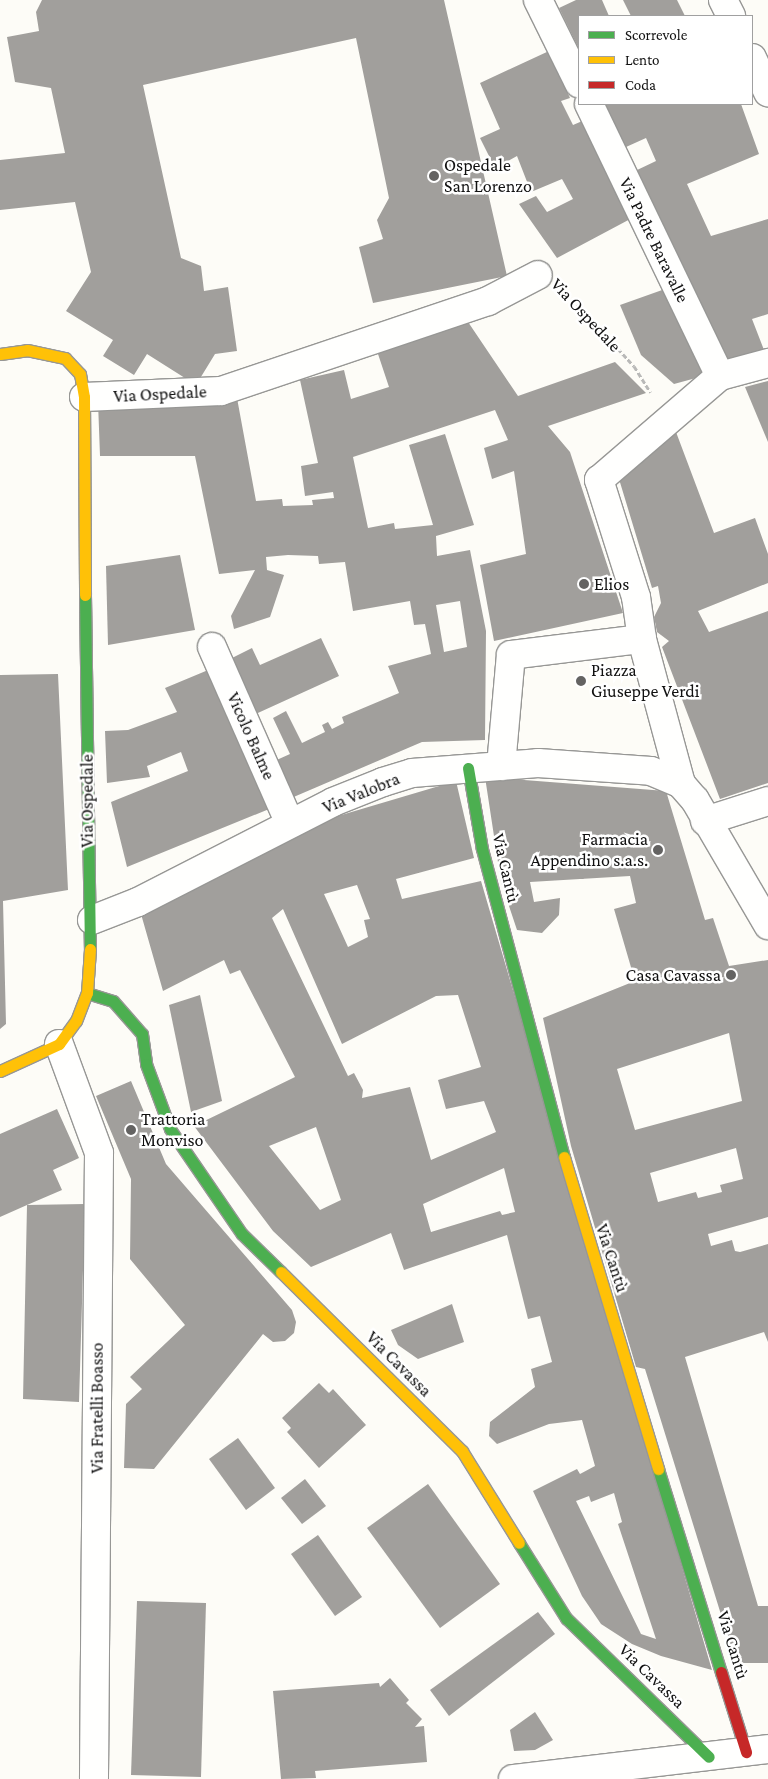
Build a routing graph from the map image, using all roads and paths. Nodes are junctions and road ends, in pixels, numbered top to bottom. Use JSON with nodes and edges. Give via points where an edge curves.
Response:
{"nodes":[{"id":1,"x":538,"y":0,"type":"edge"},
{"id":2,"x":723,"y":0,"type":"edge"},
{"id":3,"x":730,"y":15,"type":"edge"},
{"id":4,"x":753,"y":60,"type":"edge"},
{"id":5,"x":578,"y":81,"type":"edge"},
{"id":6,"x":768,"y":92,"type":"edge"},
{"id":7,"x":589,"y":105,"type":"edge"},
{"id":8,"x":538,"y":275,"type":"joint"},
{"id":9,"x":0,"y":354,"type":"edge"},
{"id":10,"x":768,"y":363,"type":"edge"},
{"id":11,"x":720,"y":376,"type":"junction"},
{"id":12,"x":84,"y":397,"type":"junction"},
{"id":13,"x":667,"y":420,"type":"junction"},
{"id":14,"x":642,"y":639,"type":"junction"},
{"id":15,"x":212,"y":647,"type":"dead end"},
{"id":16,"x":501,"y":766,"type":"junction"},
{"id":17,"x":468,"y":768,"type":"junction"},
{"id":18,"x":681,"y":784,"type":"junction"},
{"id":19,"x":768,"y":801,"type":"edge"},
{"id":20,"x":705,"y":822,"type":"junction"},
{"id":21,"x":290,"y":824,"type":"junction"},
{"id":22,"x":92,"y":920,"type":"junction"},
{"id":23,"x":768,"y":925,"type":"edge"},
{"id":24,"x":87,"y":993,"type":"junction"},
{"id":25,"x":59,"y":1044,"type":"junction"},
{"id":26,"x":0,"y":1070,"type":"edge"},
{"id":27,"x":757,"y":1750,"type":"edge"},
{"id":28,"x":709,"y":1757,"type":"junction"},
{"id":29,"x":94,"y":1779,"type":"edge"},
{"id":30,"x":513,"y":1779,"type":"edge"}],
"edges":[{"from":1,"to":5,"type":"street"},
{"from":2,"to":3,"type":"street"},
{"from":4,"to":6,"type":"street"},
{"from":7,"to":11,"type":"street","name":"Via Padre Baravalle"},
{"from":8,"to":12,"type":"street","name":"Via Ospedale","via":[[488,301],[221,391]]},
{"from":8,"to":13,"type":"path","name":"Via Ospedale","via":[[550,274],[634,366]]},
{"from":9,"to":12,"type":"street","via":[[27,350],[65,358],[80,374]]},
{"from":10,"to":11,"type":"street"},
{"from":11,"to":13,"type":"street"},
{"from":12,"to":22,"type":"street","name":"Via Ospedale","via":[[87,856]]},
{"from":13,"to":14,"type":"street","via":[[599,480],[636,597]]},
{"from":14,"to":16,"type":"street","via":[[511,655]]},
{"from":14,"to":18,"type":"street"},
{"from":15,"to":21,"type":"street","name":"Vicolo Balme"},
{"from":16,"to":17,"type":"street","name":"Via Valobra"},
{"from":16,"to":18,"type":"street","name":"Via Valobra","via":[[538,763],[615,766],[651,770]]},
{"from":17,"to":21,"type":"street","name":"Via Valobra","via":[[412,773],[383,782]]},
{"from":17,"to":27,"type":"street","name":"Via Cantù","via":[[482,849],[581,1219]]},
{"from":18,"to":20,"type":"street","name":"Via Valobra","via":[[695,800]]},
{"from":19,"to":20,"type":"street"},
{"from":20,"to":23,"type":"street","name":"Via Valobra"},
{"from":21,"to":22,"type":"street","name":"Via Valobra","via":[[138,902]]},
{"from":22,"to":24,"type":"street"},
{"from":24,"to":25,"type":"street","via":[[76,1021]]},
{"from":24,"to":28,"type":"street","name":"Via Cavassa","via":[[113,1001],[142,1034],[146,1064],[170,1129],[242,1234],[462,1451],[566,1618]]},
{"from":25,"to":26,"type":"street"},
{"from":25,"to":29,"type":"street","name":"Via Fratelli Boasso","via":[[99,1153]]},
{"from":27,"to":28,"type":"street"},
{"from":28,"to":30,"type":"street"}]}
